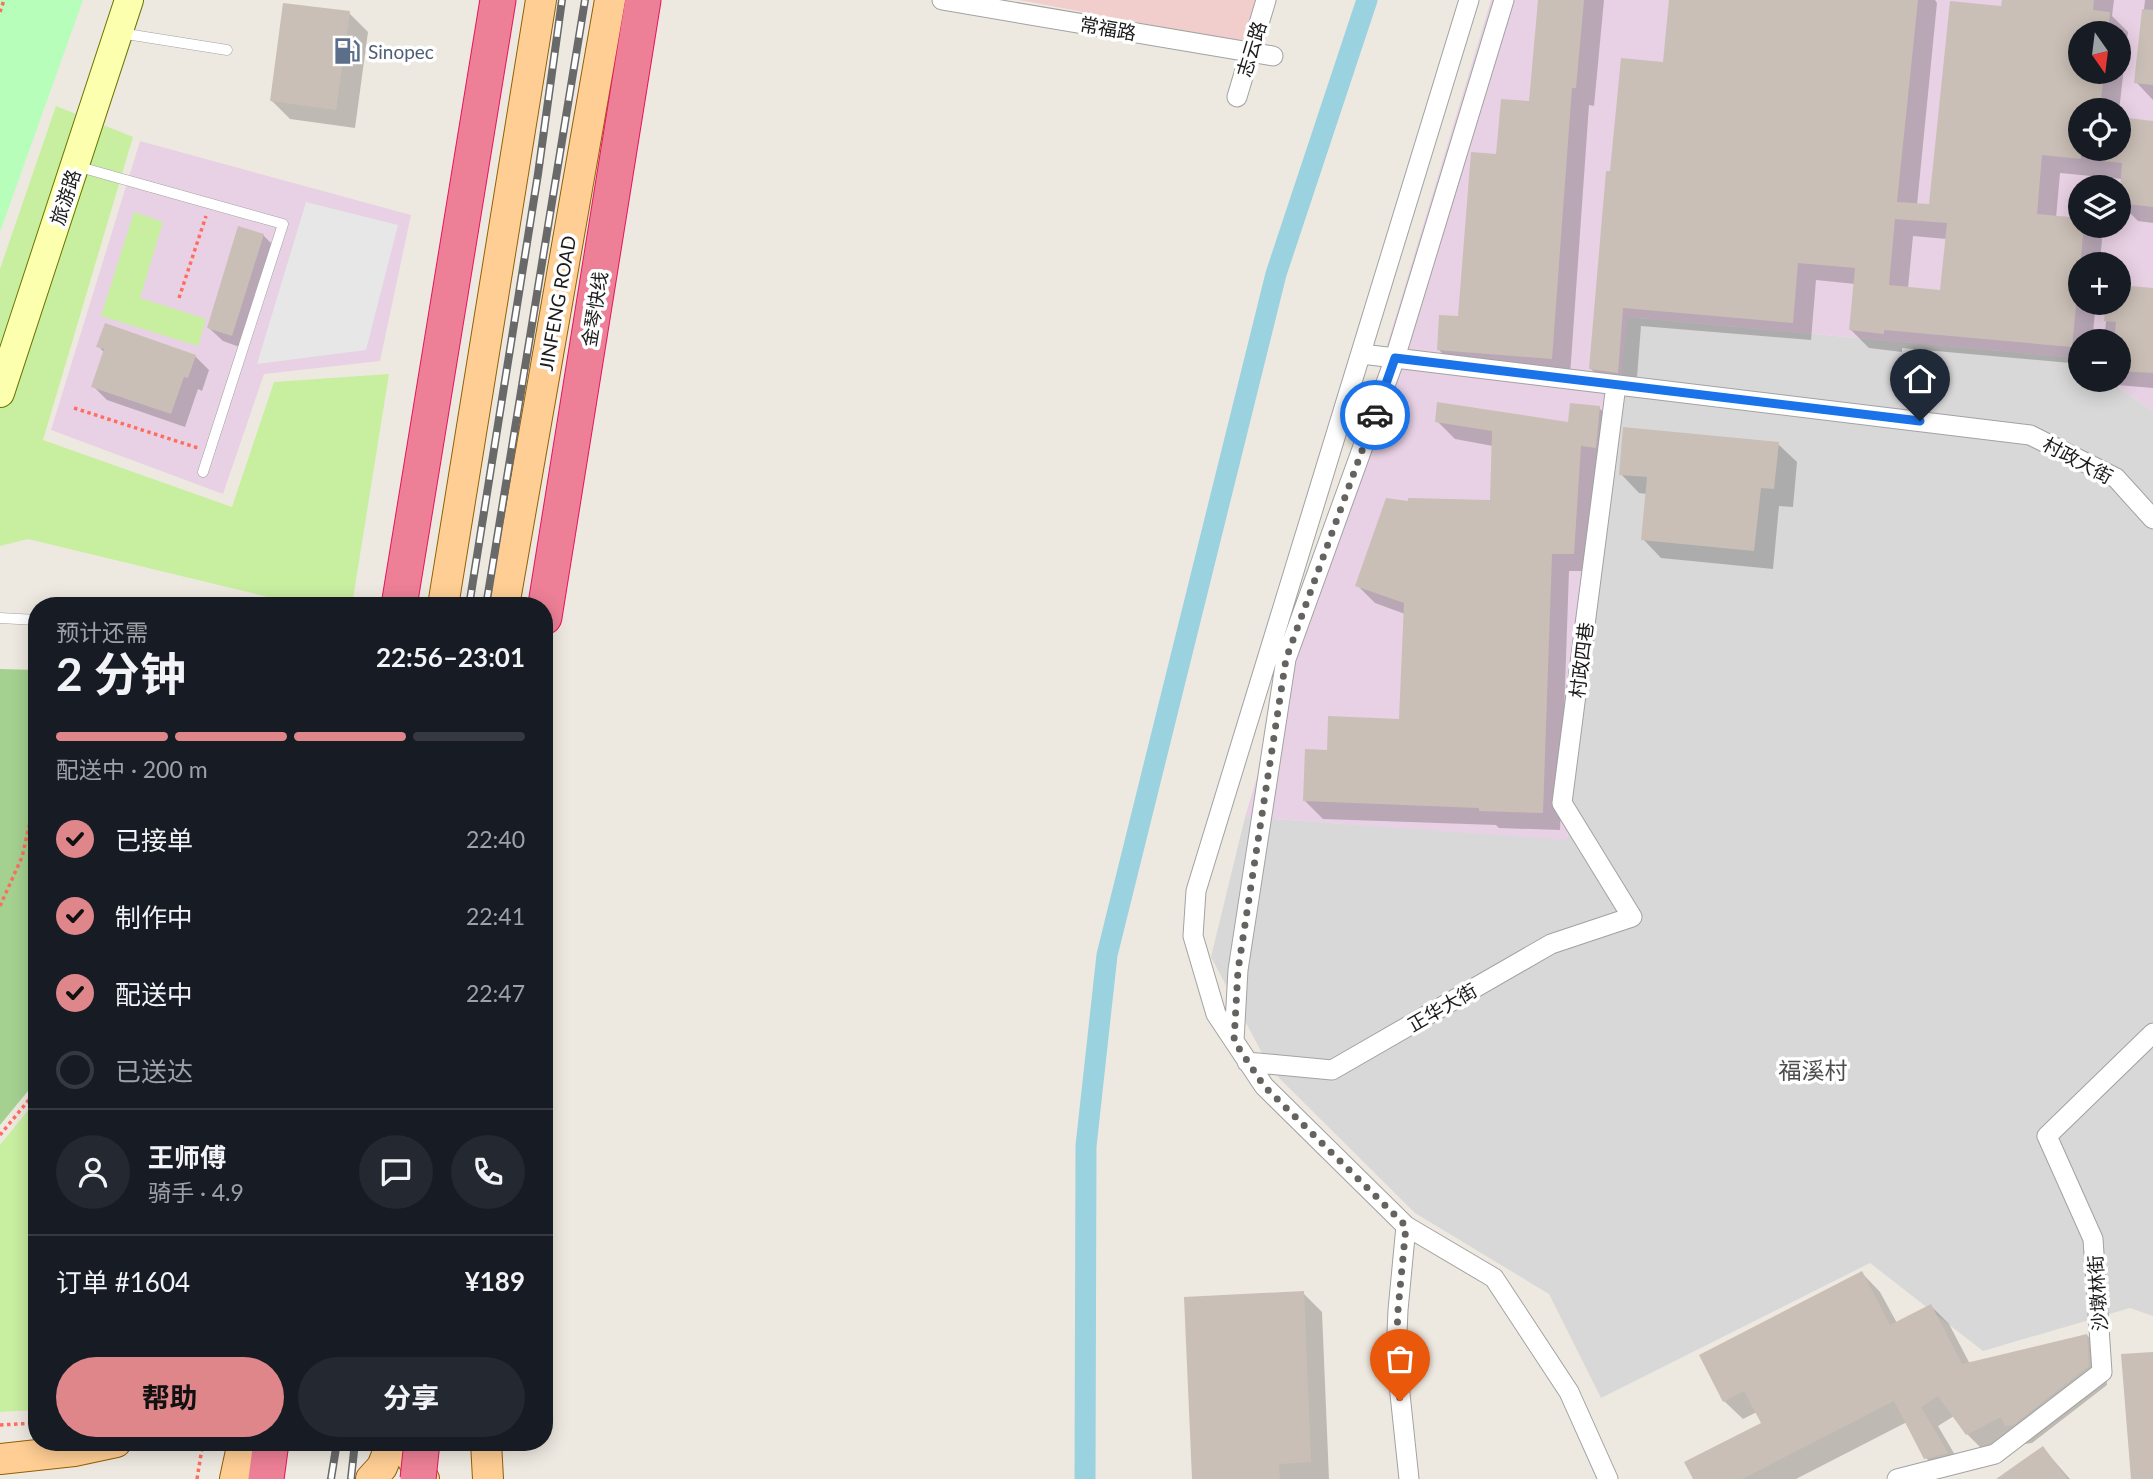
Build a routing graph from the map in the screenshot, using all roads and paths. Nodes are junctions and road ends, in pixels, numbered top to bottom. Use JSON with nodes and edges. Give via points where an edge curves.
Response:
{"nodes":[{"id":1,"x":4,"y":0,"type":"edge"},
{"id":2,"x":129,"y":0,"type":"edge"},
{"id":3,"x":498,"y":0,"type":"edge"},
{"id":4,"x":541,"y":0,"type":"edge"},
{"id":5,"x":610,"y":0,"type":"edge"},
{"id":6,"x":643,"y":0,"type":"edge"},
{"id":7,"x":943,"y":0,"type":"edge"},
{"id":8,"x":1266,"y":0,"type":"edge"},
{"id":9,"x":1469,"y":0,"type":"edge"},
{"id":10,"x":1504,"y":0,"type":"edge"},
{"id":11,"x":0,"y":12,"type":"edge"},
{"id":12,"x":119,"y":33,"type":"junction"},
{"id":13,"x":227,"y":50,"type":"dead end"},
{"id":14,"x":1251,"y":52,"type":"junction"},
{"id":15,"x":1273,"y":56,"type":"dead end"},
{"id":16,"x":1237,"y":97,"type":"dead end"},
{"id":17,"x":75,"y":166,"type":"junction"},
{"id":18,"x":210,"y":204,"type":"junction"},
{"id":19,"x":179,"y":298,"type":"dead end"},
{"id":20,"x":1362,"y":354,"type":"junction"},
{"id":21,"x":1395,"y":358,"type":"junction"},
{"id":22,"x":1616,"y":385,"type":"junction"},
{"id":23,"x":0,"y":393,"type":"edge"},
{"id":24,"x":74,"y":408,"type":"dead end"},
{"id":25,"x":210,"y":451,"type":"junction"},
{"id":26,"x":203,"y":472,"type":"dead end"},
{"id":27,"x":2153,"y":519,"type":"edge"},
{"id":28,"x":400,"y":597,"type":"edge"},
{"id":29,"x":444,"y":597,"type":"edge"},
{"id":30,"x":506,"y":597,"type":"edge"},
{"id":31,"x":547,"y":597,"type":"edge"},
{"id":32,"x":0,"y":618,"type":"edge"},
{"id":33,"x":28,"y":620,"type":"edge"},
{"id":34,"x":28,"y":831,"type":"edge"},
{"id":35,"x":0,"y":906,"type":"edge"},
{"id":36,"x":1632,"y":917,"type":"joint"},
{"id":37,"x":2153,"y":1033,"type":"edge"},
{"id":38,"x":1234,"y":1041,"type":"junction"},
{"id":39,"x":1248,"y":1062,"type":"junction"},
{"id":40,"x":28,"y":1101,"type":"edge"},
{"id":41,"x":0,"y":1135,"type":"edge"},
{"id":42,"x":1406,"y":1226,"type":"junction"},
{"id":43,"x":28,"y":1423,"type":"edge"},
{"id":44,"x":0,"y":1425,"type":"edge"},
{"id":45,"x":74,"y":1451,"type":"edge"},
{"id":46,"x":202,"y":1451,"type":"edge"},
{"id":47,"x":241,"y":1451,"type":"edge"},
{"id":48,"x":270,"y":1451,"type":"edge"},
{"id":49,"x":388,"y":1451,"type":"edge"},
{"id":50,"x":407,"y":1451,"type":"edge"},
{"id":51,"x":421,"y":1451,"type":"edge"},
{"id":52,"x":486,"y":1451,"type":"edge"},
{"id":53,"x":0,"y":1460,"type":"edge"},
{"id":54,"x":197,"y":1479,"type":"edge"},
{"id":55,"x":235,"y":1479,"type":"edge"},
{"id":56,"x":266,"y":1479,"type":"edge"},
{"id":57,"x":371,"y":1479,"type":"edge"},
{"id":58,"x":418,"y":1479,"type":"edge"},
{"id":59,"x":424,"y":1479,"type":"edge"},
{"id":60,"x":488,"y":1479,"type":"edge"},
{"id":61,"x":1409,"y":1479,"type":"edge"},
{"id":62,"x":1608,"y":1479,"type":"edge"},
{"id":63,"x":1897,"y":1479,"type":"edge"}],
"edges":[{"from":1,"to":11,"type":"path"},
{"from":2,"to":12,"type":"street","name":"旅游路"},
{"from":3,"to":28,"type":"highway"},
{"from":4,"to":29,"type":"main road"},
{"from":5,"to":30,"type":"main road","name":"JINFENG ROAD"},
{"from":6,"to":31,"type":"highway","name":"金琴快线"},
{"from":7,"to":14,"type":"street","name":"常福路"},
{"from":8,"to":14,"type":"street","name":"志云路"},
{"from":9,"to":20,"type":"street"},
{"from":10,"to":21,"type":"street"},
{"from":12,"to":13,"type":"lane"},
{"from":12,"to":17,"type":"street","name":"旅游路"},
{"from":14,"to":15,"type":"street","name":"常福路"},
{"from":14,"to":16,"type":"street","name":"志云路"},
{"from":17,"to":18,"type":"lane"},
{"from":17,"to":23,"type":"street","name":"旅游路"},
{"from":18,"to":19,"type":"path"},
{"from":18,"to":25,"type":"lane","via":[[283,224]]},
{"from":20,"to":21,"type":"street","name":"村政大街"},
{"from":20,"to":38,"type":"street","via":[[1196,891],[1193,936],[1216,1014]]},
{"from":21,"to":22,"type":"street","name":"村政大街"},
{"from":21,"to":38,"type":"street","via":[[1286,659],[1238,970]]},
{"from":22,"to":27,"type":"street","name":"村政大街","via":[[2030,435],[2116,478]]},
{"from":22,"to":36,"type":"street","name":"村政四巷","via":[[1562,803]]},
{"from":24,"to":25,"type":"path"},
{"from":25,"to":26,"type":"lane"},
{"from":32,"to":33,"type":"lane"},
{"from":34,"to":35,"type":"path"},
{"from":36,"to":39,"type":"street","name":"正华大街","via":[[1551,944],[1332,1070]]},
{"from":37,"to":63,"type":"street","name":"沙墩林街","via":[[2047,1136],[2093,1240],[2102,1372],[1996,1454]]},
{"from":38,"to":39,"type":"street"},
{"from":39,"to":42,"type":"street","via":[[1264,1086]]},
{"from":40,"to":41,"type":"path"},
{"from":42,"to":61,"type":"street","via":[[1396,1356]]},
{"from":42,"to":62,"type":"street","via":[[1494,1278],[1569,1392]]},
{"from":43,"to":44,"type":"path"},
{"from":45,"to":53,"type":"main road"},
{"from":46,"to":54,"type":"path"},
{"from":47,"to":55,"type":"main road"},
{"from":48,"to":56,"type":"highway"},
{"from":49,"to":57,"type":"main road"},
{"from":50,"to":59,"type":"main road"},
{"from":51,"to":58,"type":"highway","bridge":true},
{"from":52,"to":60,"type":"main road"}]}
